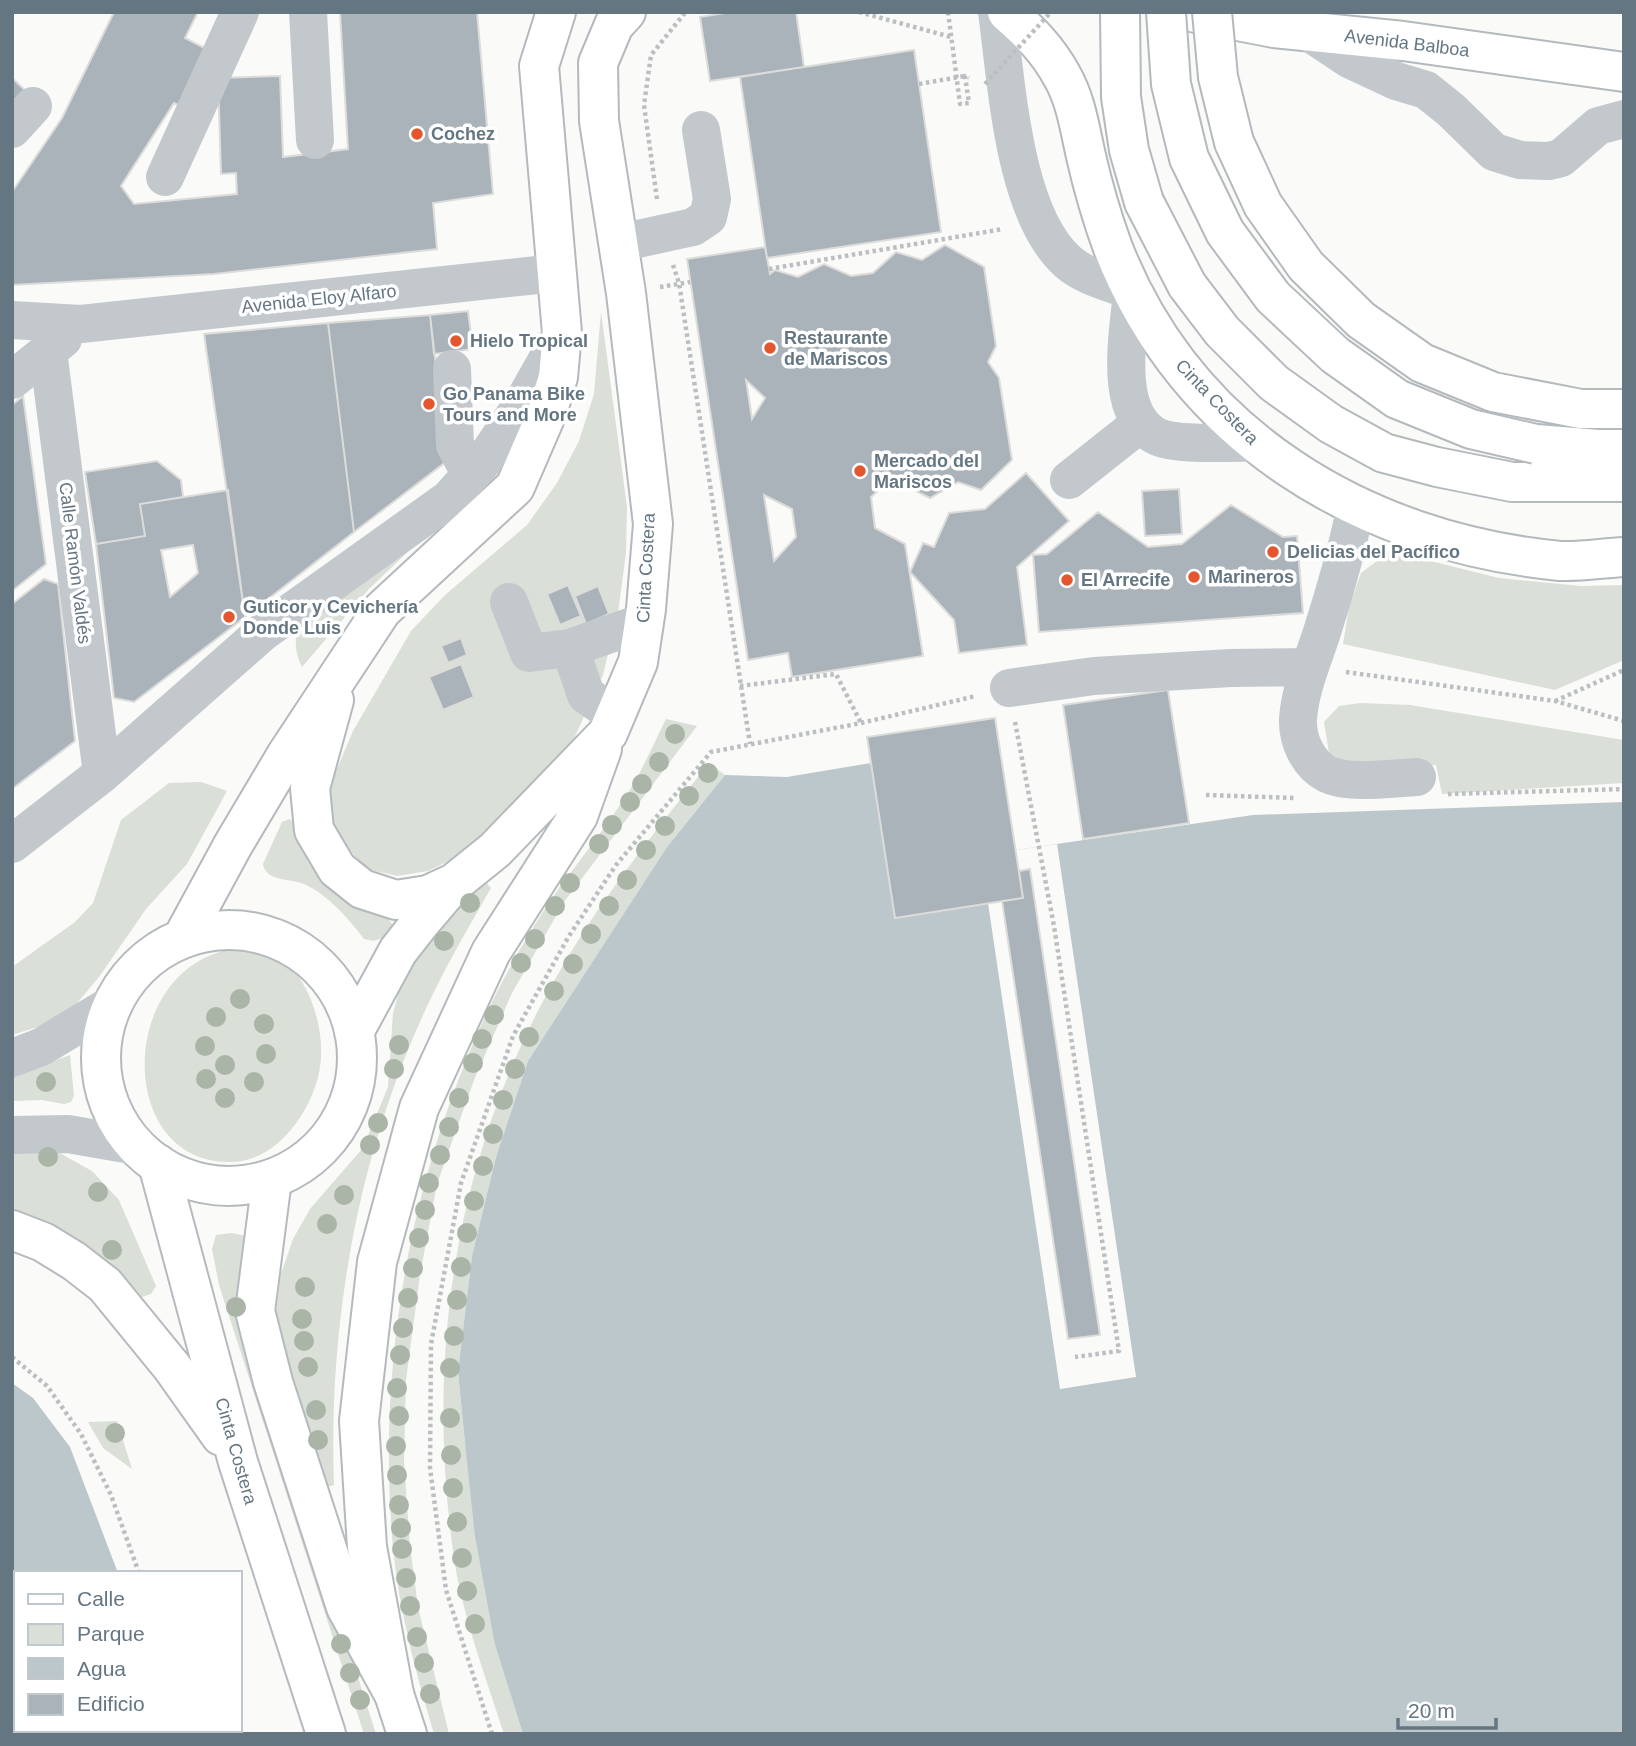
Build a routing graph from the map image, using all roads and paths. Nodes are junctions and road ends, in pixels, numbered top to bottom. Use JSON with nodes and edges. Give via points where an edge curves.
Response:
{"nodes":[{"id":1,"x":240,"y":12,"type":"edge"},
{"id":2,"x":309,"y":12,"type":"edge"},
{"id":3,"x":540,"y":12,"type":"edge"},
{"id":4,"x":556,"y":12,"type":"edge"},
{"id":5,"x":626,"y":12,"type":"edge"},
{"id":6,"x":689,"y":12,"type":"edge"},
{"id":7,"x":859,"y":12,"type":"edge"},
{"id":8,"x":948,"y":12,"type":"edge"},
{"id":9,"x":997,"y":12,"type":"edge"},
{"id":10,"x":1007,"y":12,"type":"edge"},
{"id":11,"x":1051,"y":12,"type":"edge"},
{"id":12,"x":1120,"y":12,"type":"edge"},
{"id":13,"x":1166,"y":12,"type":"edge"},
{"id":14,"x":1191,"y":12,"type":"edge"},
{"id":15,"x":1212,"y":12,"type":"edge"},
{"id":16,"x":1307,"y":31,"type":"junction"},
{"id":17,"x":951,"y":37,"type":"junction"},
{"id":18,"x":539,"y":66,"type":"junction"},
{"id":19,"x":1624,"y":72,"type":"edge"},
{"id":20,"x":919,"y":84,"type":"dead end"},
{"id":21,"x":985,"y":85,"type":"dead end"},
{"id":22,"x":1624,"y":119,"type":"edge"},
{"id":23,"x":701,"y":131,"type":"dead end"},
{"id":24,"x":315,"y":140,"type":"dead end"},
{"id":25,"x":165,"y":177,"type":"dead end"},
{"id":26,"x":1039,"y":223,"type":"junction"},
{"id":27,"x":661,"y":233,"type":"junction"},
{"id":28,"x":619,"y":243,"type":"junction"},
{"id":29,"x":769,"y":269,"type":"dead end"},
{"id":30,"x":556,"y":273,"type":"junction"},
{"id":31,"x":1132,"y":291,"type":"junction"},
{"id":32,"x":12,"y":320,"type":"edge"},
{"id":33,"x":81,"y":324,"type":"junction"},
{"id":34,"x":562,"y":333,"type":"junction"},
{"id":35,"x":48,"y":351,"type":"junction"},
{"id":36,"x":452,"y":369,"type":"dead end"},
{"id":37,"x":12,"y":380,"type":"edge"},
{"id":38,"x":1624,"y":409,"type":"edge"},
{"id":39,"x":1141,"y":423,"type":"junction"},
{"id":40,"x":1255,"y":443,"type":"junction"},
{"id":41,"x":1624,"y":449,"type":"edge"},
{"id":42,"x":471,"y":475,"type":"junction"},
{"id":43,"x":1069,"y":480,"type":"dead end"},
{"id":44,"x":1624,"y":482,"type":"edge"},
{"id":45,"x":1356,"y":507,"type":"junction"},
{"id":46,"x":1624,"y":557,"type":"edge"},
{"id":47,"x":509,"y":602,"type":"dead end"},
{"id":48,"x":644,"y":622,"type":"junction"},
{"id":49,"x":570,"y":648,"type":"junction"},
{"id":50,"x":344,"y":664,"type":"junction"},
{"id":51,"x":1310,"y":667,"type":"junction"},
{"id":52,"x":1624,"y":670,"type":"edge"},
{"id":53,"x":740,"y":686,"type":"junction"},
{"id":54,"x":1009,"y":688,"type":"junction"},
{"id":55,"x":1555,"y":701,"type":"junction"},
{"id":56,"x":1624,"y":721,"type":"edge"},
{"id":57,"x":861,"y":723,"type":"junction"},
{"id":58,"x":611,"y":724,"type":"junction"},
{"id":59,"x":750,"y":744,"type":"junction"},
{"id":60,"x":102,"y":774,"type":"junction"},
{"id":61,"x":1417,"y":777,"type":"dead end"},
{"id":62,"x":12,"y":844,"type":"edge"},
{"id":63,"x":454,"y":883,"type":"junction"},
{"id":64,"x":182,"y":939,"type":"junction"},
{"id":65,"x":114,"y":1003,"type":"junction"},
{"id":66,"x":354,"y":1031,"type":"junction"},
{"id":67,"x":12,"y":1058,"type":"edge"},
{"id":68,"x":12,"y":1135,"type":"edge"},
{"id":69,"x":147,"y":1155,"type":"junction"},
{"id":70,"x":272,"y":1179,"type":"junction"},
{"id":71,"x":12,"y":1230,"type":"edge"},
{"id":72,"x":12,"y":1357,"type":"edge"},
{"id":73,"x":1075,"y":1357,"type":"dead end"},
{"id":74,"x":238,"y":1462,"type":"junction"},
{"id":75,"x":138,"y":1571,"type":"edge"},
{"id":76,"x":394,"y":1693,"type":"junction"},
{"id":77,"x":326,"y":1734,"type":"edge"},
{"id":78,"x":407,"y":1734,"type":"edge"},
{"id":79,"x":492,"y":1734,"type":"edge"}],
"edges":[{"from":1,"to":25,"type":"street"},
{"from":2,"to":24,"type":"street"},
{"from":3,"to":18,"type":"street"},
{"from":4,"to":18,"type":"main road"},
{"from":5,"to":28,"type":"main road","name":"Cinta Costera","via":[[614,24],[598,63],[600,121]]},
{"from":6,"to":27,"type":"path","via":[[651,55],[643,105]]},
{"from":7,"to":17,"type":"path"},
{"from":8,"to":17,"type":"path"},
{"from":9,"to":26,"type":"street","via":[[1016,148]]},
{"from":10,"to":31,"type":"main road","name":"Cinta Costera","via":[[1034,35],[1063,76],[1093,186]]},
{"from":11,"to":21,"type":"path","bridge":true},
{"from":12,"to":44,"type":"main road","bridge":true,"via":[[1121,97],[1129,150],[1144,202],[1187,285],[1222,331],[1274,383],[1331,424],[1384,453],[1513,482]]},
{"from":13,"to":41,"type":"main road","bridge":true,"via":[[1171,84],[1189,158],[1225,232],[1273,298],[1335,355],[1397,399],[1471,429],[1536,443]]},
{"from":14,"to":16,"type":"main road","name":"Avenida Balboa"},
{"from":15,"to":38,"type":"main road","bridge":true,"via":[[1218,78],[1234,142],[1263,205],[1306,266],[1361,320],[1422,363],[1493,391],[1581,409]]},
{"from":16,"to":19,"type":"main road","name":"Avenida Balboa"},
{"from":16,"to":22,"type":"street","via":[[1349,60],[1426,90],[1494,152],[1520,160],[1561,158],[1598,126]]},
{"from":17,"to":20,"type":"path","bridge":true,"via":[[960,104],[969,103],[965,76]]},
{"from":18,"to":30,"type":"main road"},
{"from":23,"to":27,"type":"street","via":[[712,200],[708,217],[693,227]]},
{"from":26,"to":29,"type":"path"},
{"from":26,"to":31,"type":"street","via":[[1070,264]]},
{"from":27,"to":28,"type":"street"},
{"from":27,"to":53,"type":"path","via":[[679,284]]},
{"from":28,"to":48,"type":"main road","name":"Cinta Costera","via":[[653,524]]},
{"from":30,"to":33,"type":"street","name":"Avenida Eloy Alfaro"},
{"from":30,"to":34,"type":"main road"},
{"from":31,"to":39,"type":"street","via":[[1126,372],[1129,401]]},
{"from":31,"to":40,"type":"main road","name":"Cinta Costera","via":[[1178,365]]},
{"from":32,"to":33,"type":"street","name":"Avenida Eloy Alfaro"},
{"from":33,"to":35,"type":"street"},
{"from":34,"to":42,"type":"street","via":[[522,404]]},
{"from":34,"to":50,"type":"main road","via":[[558,377],[515,487],[382,610]]},
{"from":35,"to":37,"type":"street"},
{"from":35,"to":60,"type":"street","name":"Calle Ramón Valdés"},
{"from":36,"to":42,"type":"street","via":[[455,445]]},
{"from":39,"to":40,"type":"street","via":[[1157,436],[1181,441]]},
{"from":39,"to":43,"type":"street"},
{"from":40,"to":45,"type":"main road","name":"Cinta Costera","via":[[1305,479]]},
{"from":42,"to":60,"type":"street","via":[[449,499],[263,632]]},
{"from":45,"to":46,"type":"main road","name":"Cinta Costera","via":[[1420,532],[1474,546],[1562,561]]},
{"from":45,"to":51,"type":"street"},
{"from":47,"to":49,"type":"street","via":[[529,653]]},
{"from":48,"to":49,"type":"street"},
{"from":48,"to":58,"type":"main road","name":"Cinta Costera","via":[[638,662]]},
{"from":49,"to":58,"type":"street","via":[[586,695]]},
{"from":50,"to":63,"type":"main road","via":[[310,788],[314,830],[337,869],[362,889],[396,900],[428,895]]},
{"from":50,"to":64,"type":"main road","via":[[233,845]]},
{"from":51,"to":54,"type":"street","via":[[1094,676]]},
{"from":51,"to":55,"type":"path"},
{"from":51,"to":61,"type":"street","via":[[1298,722],[1312,762],[1327,774],[1347,779]]},
{"from":52,"to":55,"type":"path"},
{"from":53,"to":57,"type":"path","via":[[836,674]]},
{"from":53,"to":59,"type":"path"},
{"from":54,"to":57,"type":"path"},
{"from":54,"to":73,"type":"path","via":[[1054,926],[1119,1351]]},
{"from":55,"to":56,"type":"path"},
{"from":57,"to":59,"type":"path"},
{"from":58,"to":63,"type":"main road","name":"Cinta Costera","via":[[495,850]]},
{"from":58,"to":76,"type":"main road","via":[[578,816],[491,952],[419,1108],[377,1262],[359,1421],[367,1547]]},
{"from":59,"to":79,"type":"path","via":[[711,752],[616,865],[569,936],[513,1036],[461,1184],[431,1344],[430,1468],[446,1590]]},
{"from":60,"to":62,"type":"street"},
{"from":63,"to":66,"type":"main road","name":"Cinta Costera","via":[[398,951]]},
{"from":64,"to":65,"type":"main road","via":[[137,969]]},
{"from":64,"to":66,"type":"main road","via":[[236,930],[289,945],[331,981]]},
{"from":65,"to":67,"type":"street","via":[[41,1047]]},
{"from":65,"to":69,"type":"main road","via":[[103,1040],[103,1078],[115,1115]]},
{"from":66,"to":70,"type":"main road","via":[[355,1080],[338,1126],[314,1155]]},
{"from":68,"to":69,"type":"street","via":[[68,1134]]},
{"from":69,"to":70,"type":"main road","via":[[187,1179],[219,1186]]},
{"from":69,"to":74,"type":"main road","name":"Cinta Costera"},
{"from":70,"to":76,"type":"main road","via":[[255,1311],[273,1382],[346,1607]]},
{"from":71,"to":74,"type":"main road","via":[[43,1242],[105,1285],[172,1367]]},
{"from":72,"to":75,"type":"path","via":[[47,1386],[81,1434],[111,1495]]},
{"from":74,"to":77,"type":"main road","name":"Cinta Costera"},
{"from":76,"to":78,"type":"main road"}]}
